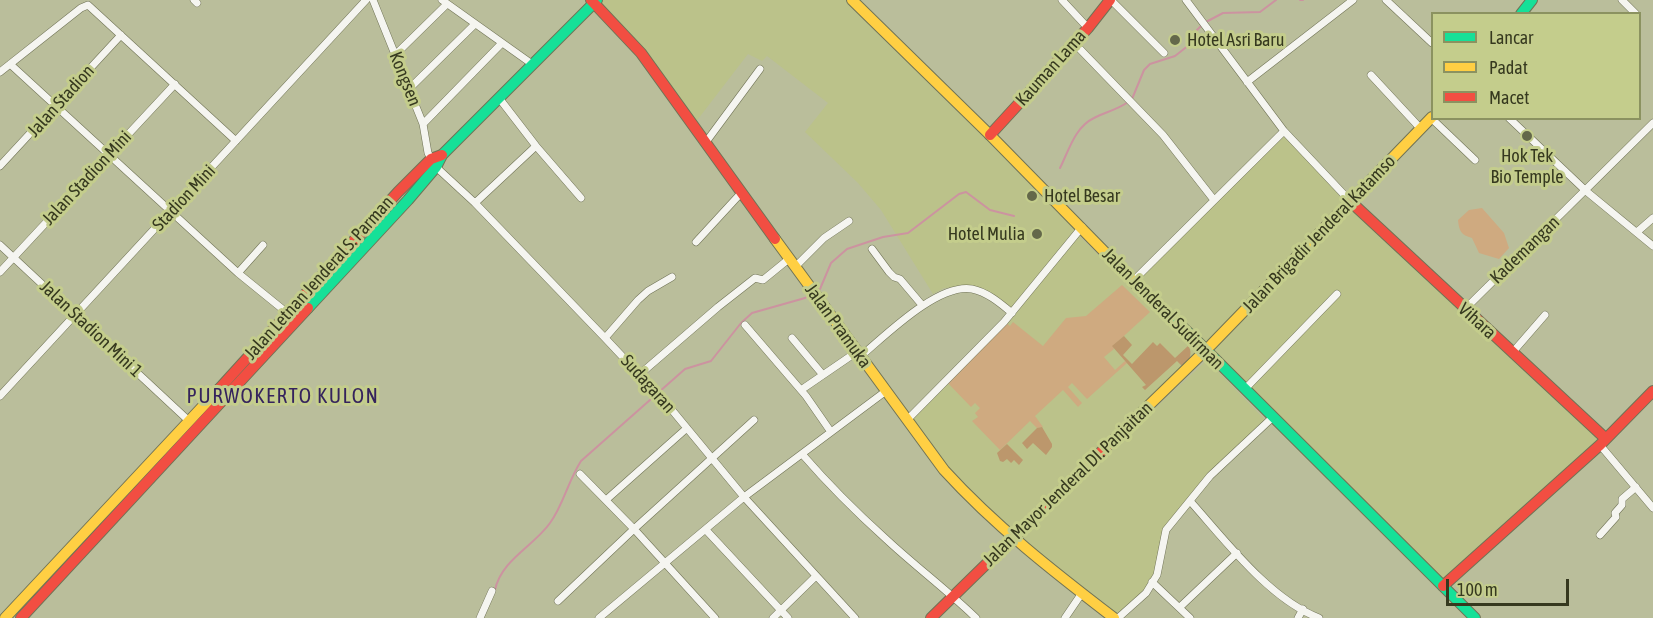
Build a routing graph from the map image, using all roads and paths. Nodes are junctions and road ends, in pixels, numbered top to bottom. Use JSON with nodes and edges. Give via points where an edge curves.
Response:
{"nodes":[{"id":1,"x":366,"y":0,"type":"edge"},
{"id":2,"x":373,"y":0,"type":"edge"},
{"id":3,"x":852,"y":0,"type":"edge"},
{"id":4,"x":1062,"y":0,"type":"edge"},
{"id":5,"x":1111,"y":0,"type":"edge"},
{"id":6,"x":1186,"y":0,"type":"edge"},
{"id":7,"x":1353,"y":0,"type":"edge"},
{"id":8,"x":1386,"y":0,"type":"edge"},
{"id":9,"x":1532,"y":0,"type":"edge"},
{"id":10,"x":1622,"y":0,"type":"edge"},
{"id":11,"x":594,"y":1,"type":"edge"},
{"id":12,"x":444,"y":2,"type":"edge"},
{"id":13,"x":1523,"y":12,"type":"edge"},
{"id":14,"x":1635,"y":12,"type":"edge"},
{"id":15,"x":475,"y":24,"type":"junction"},
{"id":16,"x":1088,"y":28,"type":"junction"},
{"id":17,"x":121,"y":34,"type":"junction"},
{"id":18,"x":1074,"y":43,"type":"junction"},
{"id":19,"x":1431,"y":43,"type":"edge"},
{"id":20,"x":502,"y":44,"type":"junction"},
{"id":21,"x":1164,"y":53,"type":"dead end"},
{"id":22,"x":395,"y":55,"type":"junction"},
{"id":23,"x":10,"y":64,"type":"junction"},
{"id":24,"x":532,"y":64,"type":"junction"},
{"id":25,"x":760,"y":69,"type":"dead end"},
{"id":26,"x":0,"y":72,"type":"edge"},
{"id":27,"x":1371,"y":75,"type":"dead end"},
{"id":28,"x":1247,"y":82,"type":"junction"},
{"id":29,"x":175,"y":84,"type":"junction"},
{"id":30,"x":409,"y":89,"type":"junction"},
{"id":31,"x":499,"y":98,"type":"junction"},
{"id":32,"x":57,"y":106,"type":"junction"},
{"id":33,"x":1431,"y":118,"type":"edge"},
{"id":34,"x":1435,"y":120,"type":"edge"},
{"id":35,"x":1511,"y":120,"type":"edge"},
{"id":36,"x":1653,"y":123,"type":"edge"},
{"id":37,"x":423,"y":124,"type":"junction"},
{"id":38,"x":1421,"y":129,"type":"junction"},
{"id":39,"x":1284,"y":131,"type":"junction"},
{"id":40,"x":990,"y":135,"type":"junction"},
{"id":41,"x":236,"y":141,"type":"junction"},
{"id":42,"x":706,"y":142,"type":"junction"},
{"id":43,"x":536,"y":146,"type":"junction"},
{"id":44,"x":110,"y":155,"type":"junction"},
{"id":45,"x":1475,"y":160,"type":"dead end"},
{"id":46,"x":433,"y":163,"type":"junction"},
{"id":47,"x":0,"y":166,"type":"edge"},
{"id":48,"x":1586,"y":190,"type":"junction"},
{"id":49,"x":742,"y":192,"type":"junction"},
{"id":50,"x":581,"y":198,"type":"dead end"},
{"id":51,"x":1214,"y":200,"type":"junction"},
{"id":52,"x":1351,"y":202,"type":"junction"},
{"id":53,"x":476,"y":203,"type":"junction"},
{"id":54,"x":172,"y":212,"type":"junction"},
{"id":55,"x":1653,"y":218,"type":"edge"},
{"id":56,"x":849,"y":220,"type":"dead end"},
{"id":57,"x":1082,"y":227,"type":"junction"},
{"id":58,"x":364,"y":230,"type":"junction"},
{"id":59,"x":1637,"y":232,"type":"junction"},
{"id":60,"x":372,"y":239,"type":"junction"},
{"id":61,"x":696,"y":242,"type":"dead end"},
{"id":62,"x":0,"y":245,"type":"edge"},
{"id":63,"x":263,"y":245,"type":"dead end"},
{"id":64,"x":1653,"y":246,"type":"edge"},
{"id":65,"x":872,"y":249,"type":"dead end"},
{"id":66,"x":14,"y":257,"type":"junction"},
{"id":67,"x":793,"y":262,"type":"junction"},
{"id":68,"x":0,"y":272,"type":"edge"},
{"id":69,"x":238,"y":273,"type":"junction"},
{"id":70,"x":672,"y":277,"type":"dead end"},
{"id":71,"x":1133,"y":281,"type":"junction"},
{"id":72,"x":1337,"y":294,"type":"dead end"},
{"id":73,"x":922,"y":305,"type":"junction"},
{"id":74,"x":1465,"y":309,"type":"junction"},
{"id":75,"x":1012,"y":313,"type":"junction"},
{"id":76,"x":75,"y":314,"type":"junction"},
{"id":77,"x":288,"y":314,"type":"junction"},
{"id":78,"x":1545,"y":315,"type":"dead end"},
{"id":79,"x":297,"y":322,"type":"junction"},
{"id":80,"x":745,"y":325,"type":"dead end"},
{"id":81,"x":605,"y":338,"type":"junction"},
{"id":82,"x":792,"y":338,"type":"dead end"},
{"id":83,"x":1206,"y":351,"type":"junction"},
{"id":84,"x":859,"y":353,"type":"junction"},
{"id":85,"x":1512,"y":353,"type":"junction"},
{"id":86,"x":639,"y":375,"type":"junction"},
{"id":87,"x":823,"y":375,"type":"junction"},
{"id":88,"x":1245,"y":389,"type":"junction"},
{"id":89,"x":801,"y":390,"type":"junction"},
{"id":90,"x":886,"y":391,"type":"junction"},
{"id":91,"x":1653,"y":391,"type":"edge"},
{"id":92,"x":0,"y":396,"type":"edge"},
{"id":93,"x":186,"y":417,"type":"junction"},
{"id":94,"x":1273,"y":417,"type":"junction"},
{"id":95,"x":754,"y":420,"type":"dead end"},
{"id":96,"x":907,"y":420,"type":"junction"},
{"id":97,"x":687,"y":428,"type":"junction"},
{"id":98,"x":831,"y":432,"type":"junction"},
{"id":99,"x":1603,"y":442,"type":"junction"},
{"id":100,"x":802,"y":454,"type":"junction"},
{"id":101,"x":712,"y":458,"type":"junction"},
{"id":102,"x":580,"y":474,"type":"dead end"},
{"id":103,"x":1636,"y":487,"type":"junction"},
{"id":104,"x":744,"y":497,"type":"junction"},
{"id":105,"x":606,"y":500,"type":"junction"},
{"id":106,"x":1190,"y":501,"type":"junction"},
{"id":107,"x":1653,"y":508,"type":"edge"},
{"id":108,"x":634,"y":529,"type":"junction"},
{"id":109,"x":706,"y":530,"type":"junction"},
{"id":110,"x":1600,"y":535,"type":"dead end"},
{"id":111,"x":1012,"y":538,"type":"junction"},
{"id":112,"x":1237,"y":553,"type":"junction"},
{"id":113,"x":665,"y":563,"type":"junction"},
{"id":114,"x":816,"y":576,"type":"junction"},
{"id":115,"x":1152,"y":582,"type":"junction"},
{"id":116,"x":1443,"y":586,"type":"junction"},
{"id":117,"x":492,"y":591,"type":"dead end"},
{"id":118,"x":1082,"y":593,"type":"junction"},
{"id":119,"x":953,"y":596,"type":"junction"},
{"id":120,"x":558,"y":601,"type":"dead end"},
{"id":121,"x":1180,"y":607,"type":"junction"},
{"id":122,"x":1303,"y":609,"type":"junction"},
{"id":123,"x":781,"y":610,"type":"junction"},
{"id":124,"x":6,"y":617,"type":"edge"},
{"id":125,"x":21,"y":618,"type":"edge"},
{"id":126,"x":480,"y":618,"type":"edge"},
{"id":127,"x":599,"y":618,"type":"edge"},
{"id":128,"x":716,"y":618,"type":"edge"},
{"id":129,"x":773,"y":618,"type":"edge"},
{"id":130,"x":788,"y":618,"type":"edge"},
{"id":131,"x":855,"y":618,"type":"edge"},
{"id":132,"x":931,"y":618,"type":"edge"},
{"id":133,"x":976,"y":618,"type":"edge"},
{"id":134,"x":1065,"y":618,"type":"edge"},
{"id":135,"x":1116,"y":618,"type":"edge"},
{"id":136,"x":1190,"y":618,"type":"edge"},
{"id":137,"x":1298,"y":618,"type":"edge"},
{"id":138,"x":1319,"y":618,"type":"edge"},
{"id":139,"x":1475,"y":618,"type":"edge"}],
"edges":[{"from":1,"to":41,"type":"street","name":"Stadion Mini"},
{"from":2,"to":22,"type":"street","name":"Kongsen"},
{"from":3,"to":40,"type":"street","name":"Jalan Jenderal Sudirman"},
{"from":4,"to":16,"type":"street"},
{"from":5,"to":16,"type":"street","name":"Kauman Lama"},
{"from":5,"to":21,"type":"street"},
{"from":6,"to":28,"type":"street"},
{"from":7,"to":28,"type":"street"},
{"from":8,"to":19,"type":"street"},
{"from":9,"to":13,"type":"street"},
{"from":10,"to":14,"type":"street"},
{"from":11,"to":24,"type":"street","name":"Jalan Letnan Jenderal S. Parman"},
{"from":11,"to":42,"type":"street","name":"Jalan Pramuka","via":[[641,53]]},
{"from":12,"to":15,"type":"street"},
{"from":12,"to":22,"type":"street"},
{"from":15,"to":20,"type":"street"},
{"from":15,"to":30,"type":"street"},
{"from":16,"to":18,"type":"street","name":"Kauman Lama"},
{"from":17,"to":23,"type":"street","via":[[91,7],[84,6]]},
{"from":17,"to":29,"type":"street"},
{"from":17,"to":32,"type":"street","name":"Jalan Stadion"},
{"from":18,"to":40,"type":"street","name":"Kauman Lama"},
{"from":18,"to":51,"type":"street","via":[[1163,135]]},
{"from":20,"to":24,"type":"street"},
{"from":20,"to":37,"type":"street"},
{"from":22,"to":30,"type":"street","name":"Kongsen"},
{"from":23,"to":26,"type":"street"},
{"from":23,"to":32,"type":"street"},
{"from":24,"to":31,"type":"street","name":"Jalan Letnan Jenderal S. Parman"},
{"from":25,"to":42,"type":"street"},
{"from":27,"to":38,"type":"street"},
{"from":28,"to":39,"type":"street"},
{"from":29,"to":41,"type":"street"},
{"from":29,"to":44,"type":"street","name":"Jalan Stadion Mini"},
{"from":30,"to":37,"type":"street","name":"Kongsen"},
{"from":31,"to":43,"type":"street"},
{"from":31,"to":46,"type":"street","name":"Jalan Letnan Jenderal S. Parman"},
{"from":32,"to":44,"type":"street"},
{"from":32,"to":47,"type":"street","name":"Jalan Stadion"},
{"from":33,"to":38,"type":"street","name":"Jalan Brigadir Jenderal Katamso"},
{"from":34,"to":45,"type":"street"},
{"from":35,"to":48,"type":"street"},
{"from":36,"to":48,"type":"street","name":"Kademangan"},
{"from":37,"to":46,"type":"street","name":"Kongsen"},
{"from":38,"to":52,"type":"street","name":"Jalan Brigadir Jenderal Katamso"},
{"from":39,"to":51,"type":"street"},
{"from":39,"to":52,"type":"street"},
{"from":40,"to":57,"type":"street","name":"Jalan Jenderal Sudirman"},
{"from":41,"to":54,"type":"street","name":"Stadion Mini"},
{"from":42,"to":49,"type":"street","name":"Jalan Pramuka"},
{"from":43,"to":50,"type":"street"},
{"from":43,"to":53,"type":"street"},
{"from":44,"to":54,"type":"street"},
{"from":44,"to":66,"type":"street","name":"Jalan Stadion Mini"},
{"from":46,"to":53,"type":"street","name":"Sudagaran"},
{"from":46,"to":58,"type":"street","name":"Jalan Letnan Jenderal S. Parman","via":[[398,192]]},
{"from":46,"to":60,"type":"street","name":"Jalan Letnan Jenderal S. Parman"},
{"from":48,"to":59,"type":"street"},
{"from":48,"to":74,"type":"street","name":"Kademangan"},
{"from":49,"to":61,"type":"street"},
{"from":49,"to":67,"type":"street","name":"Jalan Pramuka"},
{"from":51,"to":71,"type":"street"},
{"from":52,"to":74,"type":"street","name":"Vihara"},
{"from":52,"to":83,"type":"street","name":"Jalan Brigadir Jenderal Katamso"},
{"from":53,"to":81,"type":"street","name":"Sudagaran"},
{"from":54,"to":69,"type":"street"},
{"from":54,"to":76,"type":"street","name":"Stadion Mini"},
{"from":55,"to":59,"type":"street"},
{"from":56,"to":67,"type":"street"},
{"from":57,"to":71,"type":"street","name":"Jalan Jenderal Sudirman"},
{"from":57,"to":75,"type":"street"},
{"from":58,"to":60,"type":"street"},
{"from":58,"to":77,"type":"street","name":"Jalan Letnan Jenderal S. Parman"},
{"from":59,"to":64,"type":"street"},
{"from":60,"to":79,"type":"street","name":"Jalan Letnan Jenderal S. Parman"},
{"from":62,"to":66,"type":"street","name":"Jalan Stadion Mini 1"},
{"from":63,"to":69,"type":"street"},
{"from":65,"to":73,"type":"street"},
{"from":66,"to":68,"type":"street","name":"Jalan Stadion Mini"},
{"from":66,"to":76,"type":"street","name":"Jalan Stadion Mini 1"},
{"from":67,"to":84,"type":"street","name":"Jalan Pramuka"},
{"from":67,"to":86,"type":"street","via":[[763,280],[754,279]]},
{"from":69,"to":77,"type":"street"},
{"from":70,"to":81,"type":"street","via":[[638,300]]},
{"from":71,"to":83,"type":"street","name":"Jalan Jenderal Sudirman"},
{"from":72,"to":88,"type":"street"},
{"from":73,"to":75,"type":"street","via":[[954,291],[970,289],[986,294]]},
{"from":73,"to":84,"type":"street"},
{"from":74,"to":85,"type":"street","name":"Vihara"},
{"from":75,"to":96,"type":"street"},
{"from":76,"to":92,"type":"street","name":"Stadion Mini"},
{"from":76,"to":93,"type":"street","name":"Jalan Stadion Mini 1"},
{"from":77,"to":79,"type":"street"},
{"from":77,"to":93,"type":"street","name":"Jalan Letnan Jenderal S. Parman"},
{"from":78,"to":85,"type":"street"},
{"from":79,"to":125,"type":"street","name":"Jalan Letnan Jenderal S. Parman"},
{"from":80,"to":89,"type":"street"},
{"from":81,"to":86,"type":"street","name":"Sudagaran"},
{"from":82,"to":87,"type":"street"},
{"from":83,"to":88,"type":"street","name":"Jalan Jenderal Sudirman"},
{"from":83,"to":111,"type":"street","name":"Jalan Mayor Jenderal DI. Panjaitan"},
{"from":84,"to":87,"type":"street"},
{"from":84,"to":90,"type":"street","name":"Jalan Pramuka"},
{"from":85,"to":99,"type":"street","name":"Vihara"},
{"from":86,"to":97,"type":"street","name":"Sudagaran"},
{"from":87,"to":89,"type":"street"},
{"from":88,"to":94,"type":"street","name":"Jalan Jenderal Sudirman"},
{"from":89,"to":98,"type":"street"},
{"from":90,"to":96,"type":"street","name":"Jalan Pramuka"},
{"from":90,"to":98,"type":"street"},
{"from":91,"to":99,"type":"street"},
{"from":93,"to":124,"type":"street","name":"Jalan Letnan Jenderal S. Parman"},
{"from":94,"to":106,"type":"street","via":[[1210,476]]},
{"from":94,"to":116,"type":"street","name":"Jalan Jenderal Sudirman"},
{"from":95,"to":101,"type":"street"},
{"from":96,"to":111,"type":"street","name":"Jalan Pramuka","via":[[954,483]]},
{"from":97,"to":101,"type":"street","name":"Sudagaran"},
{"from":97,"to":105,"type":"street"},
{"from":98,"to":100,"type":"street"},
{"from":99,"to":103,"type":"street"},
{"from":99,"to":116,"type":"street"},
{"from":100,"to":104,"type":"street"},
{"from":100,"to":119,"type":"street","via":[[886,540]]},
{"from":101,"to":104,"type":"street","name":"Sudagaran"},
{"from":101,"to":108,"type":"street"},
{"from":102,"to":105,"type":"street"},
{"from":103,"to":107,"type":"street"},
{"from":103,"to":110,"type":"street","via":[[1622,499],[1615,518]]},
{"from":104,"to":109,"type":"street"},
{"from":104,"to":114,"type":"street","name":"Sudagaran"},
{"from":105,"to":108,"type":"street"},
{"from":106,"to":112,"type":"street"},
{"from":106,"to":115,"type":"street","via":[[1166,530],[1157,575]]},
{"from":108,"to":113,"type":"street"},
{"from":108,"to":120,"type":"street"},
{"from":109,"to":113,"type":"street"},
{"from":109,"to":123,"type":"street"},
{"from":111,"to":118,"type":"street","name":"Jalan Pramuka"},
{"from":111,"to":119,"type":"street","name":"Jalan Mayor Jenderal DI. Panjaitan"},
{"from":112,"to":121,"type":"street"},
{"from":112,"to":122,"type":"street","via":[[1263,580]]},
{"from":113,"to":127,"type":"street"},
{"from":113,"to":128,"type":"street"},
{"from":114,"to":123,"type":"street"},
{"from":114,"to":131,"type":"street","name":"Sudagaran"},
{"from":115,"to":121,"type":"street"},
{"from":115,"to":135,"type":"street","via":[[1146,593]]},
{"from":116,"to":139,"type":"street","name":"Jalan Jenderal Sudirman"},
{"from":117,"to":126,"type":"street"},
{"from":118,"to":134,"type":"street"},
{"from":118,"to":135,"type":"street","name":"Jalan Pramuka"},
{"from":119,"to":132,"type":"street","name":"Jalan Mayor Jenderal DI. Panjaitan"},
{"from":119,"to":133,"type":"street"},
{"from":121,"to":136,"type":"street"},
{"from":122,"to":137,"type":"street"},
{"from":122,"to":138,"type":"street"},
{"from":123,"to":129,"type":"street"},
{"from":123,"to":130,"type":"street"}]}
